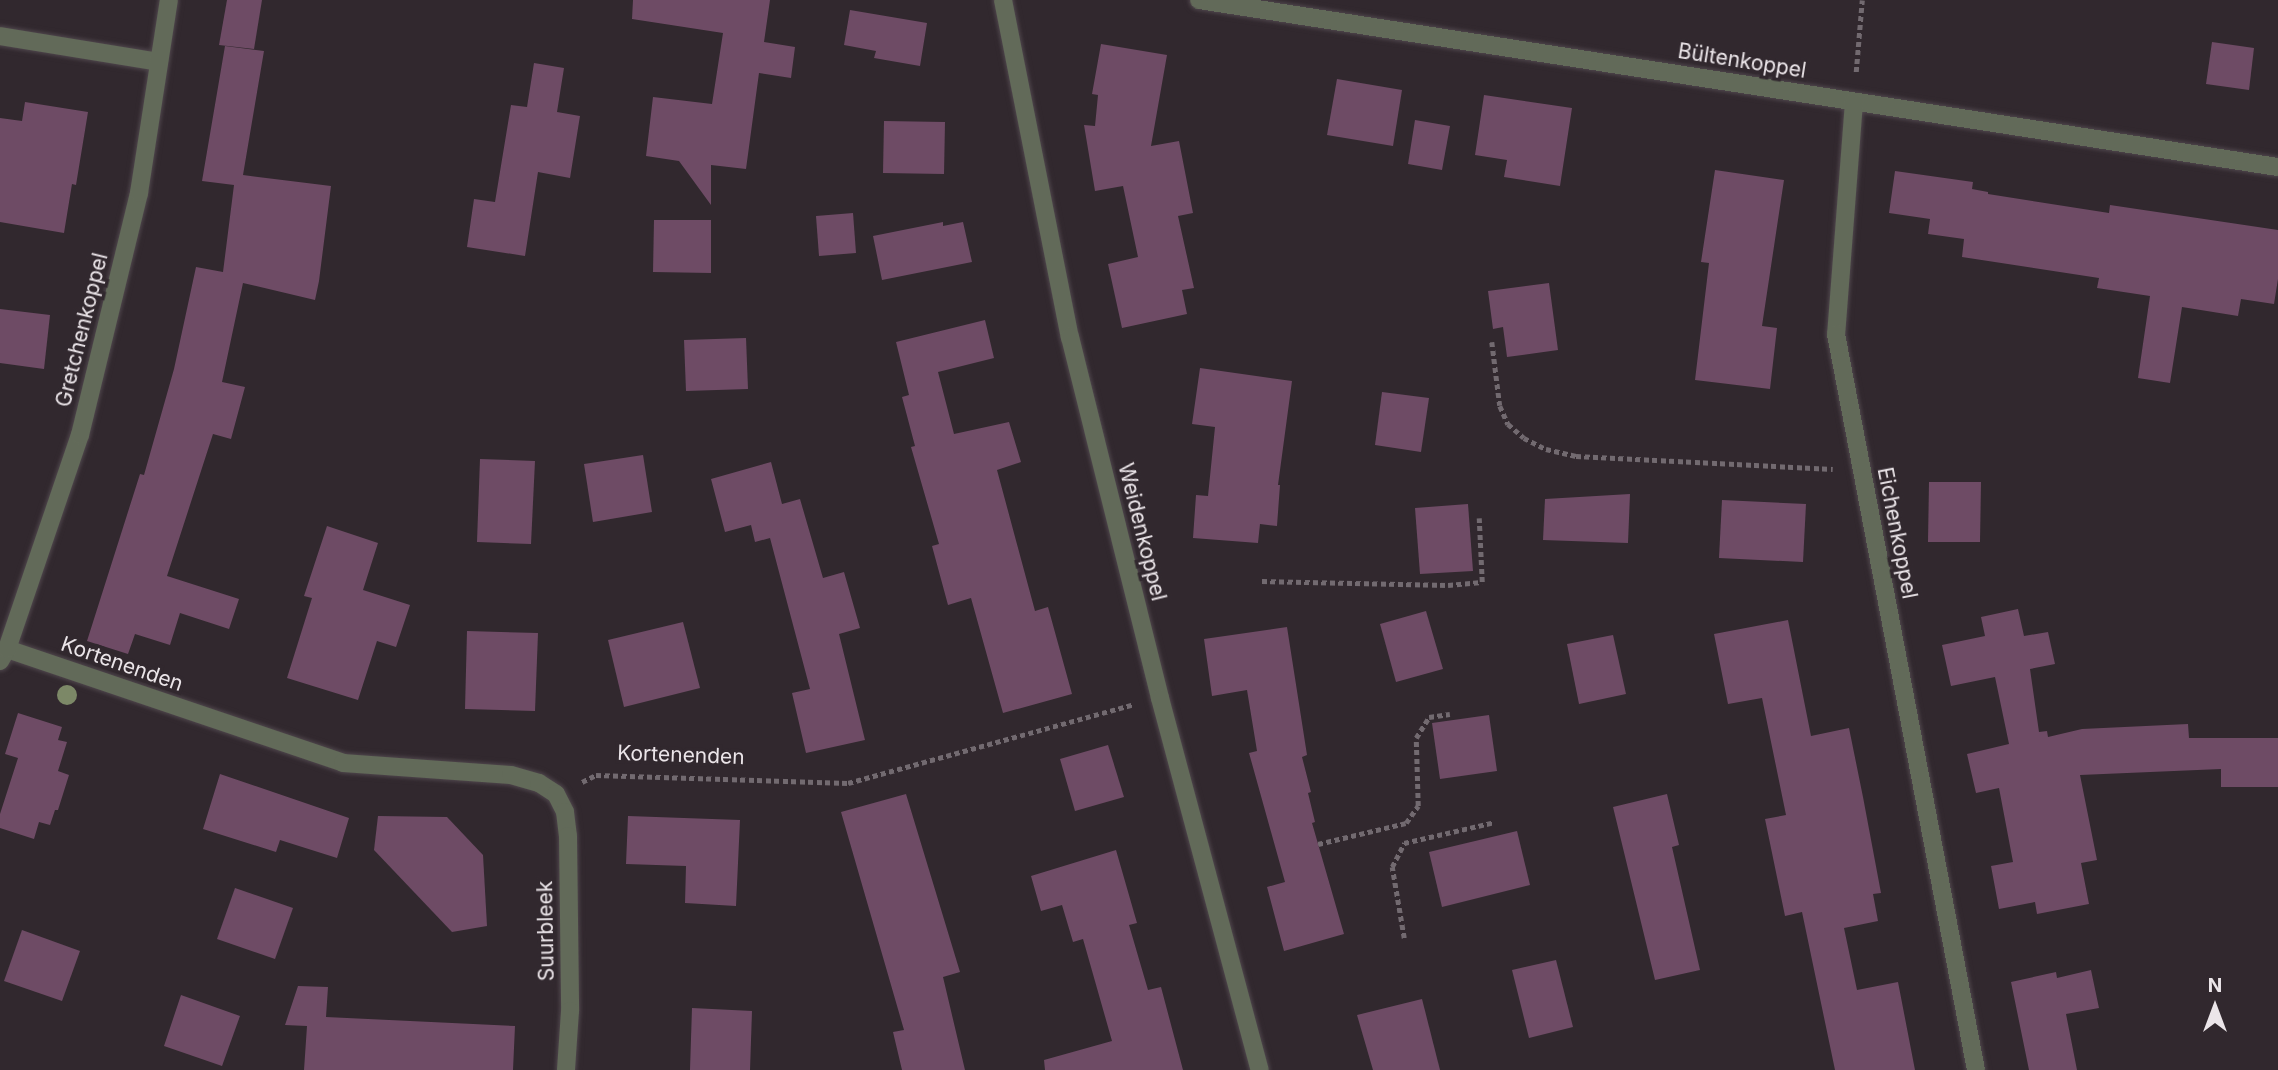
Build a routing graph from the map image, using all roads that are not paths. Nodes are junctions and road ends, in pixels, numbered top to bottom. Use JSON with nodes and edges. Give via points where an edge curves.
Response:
{"nodes":[{"id":1,"x":169,"y":0,"type":"edge"},
{"id":2,"x":1003,"y":0,"type":"edge"},
{"id":3,"x":1199,"y":0,"type":"edge"},
{"id":4,"x":0,"y":36,"type":"edge"},
{"id":5,"x":159,"y":62,"type":"junction"},
{"id":6,"x":1854,"y":102,"type":"junction"},
{"id":7,"x":2278,"y":167,"type":"edge"},
{"id":8,"x":4,"y":655,"type":"edge"},
{"id":9,"x":556,"y":794,"type":"joint"},
{"id":10,"x":566,"y":1070,"type":"edge"},
{"id":11,"x":1260,"y":1070,"type":"edge"},
{"id":12,"x":1976,"y":1070,"type":"edge"}],
"edges":[{"from":1,"to":5,"type":"street","name":"Gretchenkoppel"},
{"from":2,"to":11,"type":"street","name":"Weidenkoppel","via":[[1070,337]]},
{"from":3,"to":6,"type":"street","name":"Bültenkoppel"},
{"from":4,"to":5,"type":"street"},
{"from":5,"to":8,"type":"street","name":"Gretchenkoppel","via":[[139,193],[80,435]]},
{"from":6,"to":7,"type":"street","name":"Bültenkoppel"},
{"from":6,"to":12,"type":"street","name":"Eichenkoppel","via":[[1836,334]]},
{"from":8,"to":9,"type":"street","name":"Kortenenden","via":[[343,763],[511,775],[539,783]]},
{"from":9,"to":10,"type":"street","name":"Suurbleek","via":[[565,812],[568,836]]}]}
